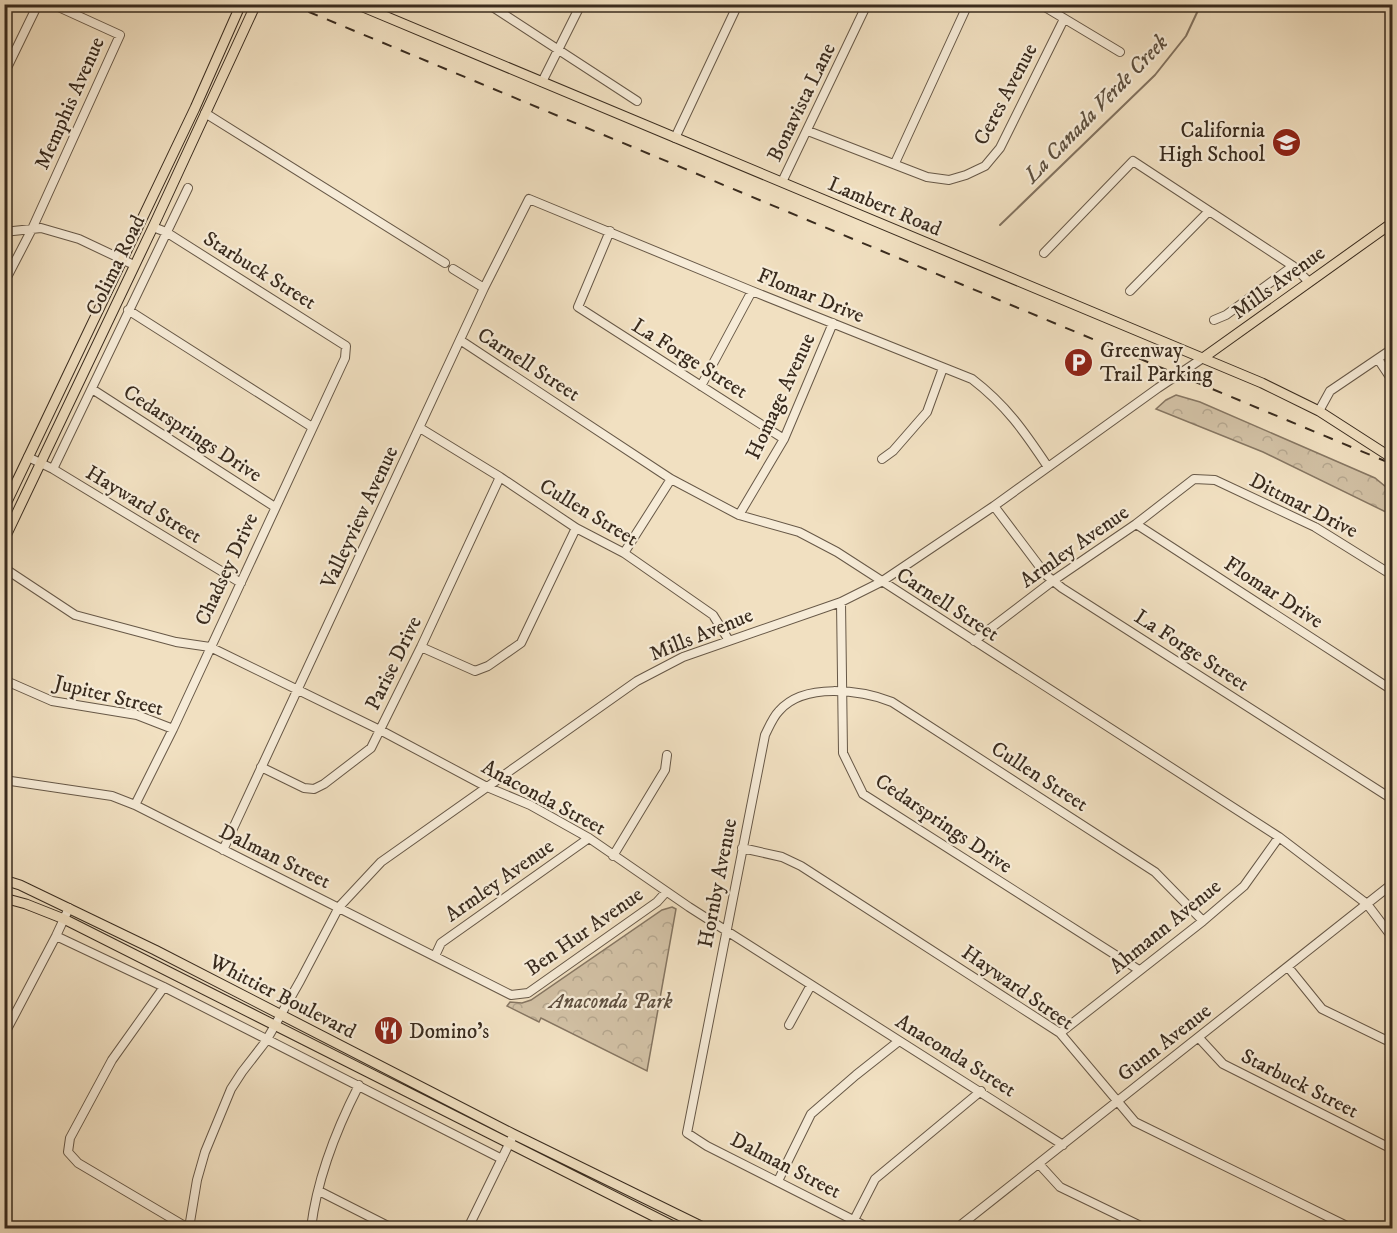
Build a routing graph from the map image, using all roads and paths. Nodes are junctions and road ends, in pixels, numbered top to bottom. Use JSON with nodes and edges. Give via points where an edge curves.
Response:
{"nodes":[{"id":1,"x":38,"y":4,"type":"edge"},
{"id":2,"x":52,"y":4,"type":"edge"},
{"id":3,"x":241,"y":4,"type":"edge"},
{"id":4,"x":256,"y":4,"type":"edge"},
{"id":5,"x":356,"y":4,"type":"edge"},
{"id":6,"x":488,"y":4,"type":"edge"},
{"id":7,"x":581,"y":4,"type":"edge"},
{"id":8,"x":738,"y":4,"type":"edge"},
{"id":9,"x":867,"y":4,"type":"edge"},
{"id":10,"x":968,"y":4,"type":"edge"},
{"id":11,"x":1040,"y":4,"type":"edge"},
{"id":12,"x":1064,"y":19,"type":"junction"},
{"id":13,"x":559,"y":51,"type":"junction"},
{"id":14,"x":1120,"y":52,"type":"dead end"},
{"id":15,"x":4,"y":74,"type":"edge"},
{"id":16,"x":542,"y":82,"type":"junction"},
{"id":17,"x":636,"y":101,"type":"dead end"},
{"id":18,"x":195,"y":108,"type":"junction"},
{"id":19,"x":206,"y":113,"type":"junction"},
{"id":20,"x":808,"y":131,"type":"junction"},
{"id":21,"x":675,"y":138,"type":"junction"},
{"id":22,"x":895,"y":163,"type":"junction"},
{"id":23,"x":782,"y":183,"type":"junction"},
{"id":24,"x":188,"y":188,"type":"dead end"},
{"id":25,"x":529,"y":199,"type":"joint"},
{"id":26,"x":1209,"y":212,"type":"junction"},
{"id":27,"x":141,"y":221,"type":"junction"},
{"id":28,"x":1392,"y":223,"type":"edge"},
{"id":29,"x":153,"y":227,"type":"junction"},
{"id":30,"x":32,"y":229,"type":"junction"},
{"id":31,"x":610,"y":231,"type":"junction"},
{"id":32,"x":4,"y":232,"type":"edge"},
{"id":33,"x":166,"y":232,"type":"junction"},
{"id":34,"x":1044,"y":253,"type":"dead end"},
{"id":35,"x":122,"y":259,"type":"junction"},
{"id":36,"x":445,"y":263,"type":"dead end"},
{"id":37,"x":134,"y":266,"type":"junction"},
{"id":38,"x":1293,"y":266,"type":"junction"},
{"id":39,"x":453,"y":268,"type":"dead end"},
{"id":40,"x":1309,"y":282,"type":"junction"},
{"id":41,"x":4,"y":283,"type":"edge"},
{"id":42,"x":484,"y":288,"type":"junction"},
{"id":43,"x":752,"y":291,"type":"junction"},
{"id":44,"x":1130,"y":291,"type":"dead end"},
{"id":45,"x":128,"y":310,"type":"junction"},
{"id":46,"x":1214,"y":320,"type":"dead end"},
{"id":47,"x":833,"y":323,"type":"junction"},
{"id":48,"x":460,"y":340,"type":"junction"},
{"id":49,"x":346,"y":346,"type":"joint"},
{"id":50,"x":1392,"y":349,"type":"edge"},
{"id":51,"x":1203,"y":358,"type":"junction"},
{"id":52,"x":1378,"y":359,"type":"junction"},
{"id":53,"x":944,"y":368,"type":"junction"},
{"id":54,"x":1392,"y":380,"type":"edge"},
{"id":55,"x":701,"y":386,"type":"junction"},
{"id":56,"x":92,"y":389,"type":"junction"},
{"id":57,"x":1318,"y":411,"type":"junction"},
{"id":58,"x":312,"y":427,"type":"junction"},
{"id":59,"x":420,"y":428,"type":"junction"},
{"id":60,"x":784,"y":439,"type":"junction"},
{"id":61,"x":28,"y":457,"type":"junction"},
{"id":62,"x":1392,"y":458,"type":"edge"},
{"id":63,"x":882,"y":459,"type":"dead end"},
{"id":64,"x":42,"y":463,"type":"junction"},
{"id":65,"x":1048,"y":466,"type":"junction"},
{"id":66,"x":53,"y":470,"type":"junction"},
{"id":67,"x":500,"y":477,"type":"junction"},
{"id":68,"x":671,"y":479,"type":"junction"},
{"id":69,"x":1194,"y":479,"type":"joint"},
{"id":70,"x":994,"y":506,"type":"junction"},
{"id":71,"x":275,"y":507,"type":"junction"},
{"id":72,"x":4,"y":508,"type":"edge"},
{"id":73,"x":739,"y":515,"type":"junction"},
{"id":74,"x":1136,"y":524,"type":"junction"},
{"id":75,"x":576,"y":528,"type":"junction"},
{"id":76,"x":4,"y":540,"type":"edge"},
{"id":77,"x":624,"y":553,"type":"junction"},
{"id":78,"x":5,"y":571,"type":"edge"},
{"id":79,"x":1392,"y":575,"type":"edge"},
{"id":80,"x":1054,"y":580,"type":"junction"},
{"id":81,"x":881,"y":582,"type":"junction"},
{"id":82,"x":241,"y":583,"type":"junction"},
{"id":83,"x":841,"y":602,"type":"junction"},
{"id":84,"x":728,"y":639,"type":"junction"},
{"id":85,"x":974,"y":641,"type":"junction"},
{"id":86,"x":210,"y":646,"type":"junction"},
{"id":87,"x":421,"y":647,"type":"junction"},
{"id":88,"x":4,"y":680,"type":"edge"},
{"id":89,"x":1392,"y":690,"type":"edge"},
{"id":90,"x":297,"y":691,"type":"junction"},
{"id":91,"x":841,"y":691,"type":"junction"},
{"id":92,"x":173,"y":729,"type":"junction"},
{"id":93,"x":380,"y":730,"type":"junction"},
{"id":94,"x":667,"y":755,"type":"dead end"},
{"id":95,"x":261,"y":767,"type":"junction"},
{"id":96,"x":4,"y":780,"type":"edge"},
{"id":97,"x":487,"y":787,"type":"junction"},
{"id":98,"x":1392,"y":799,"type":"edge"},
{"id":99,"x":135,"y":805,"type":"junction"},
{"id":100,"x":1279,"y":837,"type":"junction"},
{"id":101,"x":589,"y":838,"type":"junction"},
{"id":102,"x":742,"y":848,"type":"junction"},
{"id":103,"x":223,"y":850,"type":"junction"},
{"id":104,"x":613,"y":856,"type":"junction"},
{"id":105,"x":4,"y":880,"type":"edge"},
{"id":106,"x":1392,"y":884,"type":"edge"},
{"id":107,"x":666,"y":892,"type":"junction"},
{"id":108,"x":4,"y":898,"type":"edge"},
{"id":109,"x":1367,"y":904,"type":"junction"},
{"id":110,"x":339,"y":907,"type":"junction"},
{"id":111,"x":69,"y":908,"type":"junction"},
{"id":112,"x":64,"y":919,"type":"junction"},
{"id":113,"x":1203,"y":921,"type":"junction"},
{"id":114,"x":725,"y":930,"type":"junction"},
{"id":115,"x":56,"y":936,"type":"junction"},
{"id":116,"x":1392,"y":936,"type":"edge"},
{"id":117,"x":435,"y":956,"type":"junction"},
{"id":118,"x":1288,"y":967,"type":"junction"},
{"id":119,"x":1139,"y":970,"type":"junction"},
{"id":120,"x":811,"y":986,"type":"junction"},
{"id":121,"x":164,"y":987,"type":"junction"},
{"id":122,"x":520,"y":995,"type":"joint"},
{"id":123,"x":281,"y":1015,"type":"junction"},
{"id":124,"x":789,"y":1025,"type":"dead end"},
{"id":125,"x":274,"y":1027,"type":"junction"},
{"id":126,"x":1060,"y":1033,"type":"junction"},
{"id":127,"x":4,"y":1035,"type":"edge"},
{"id":128,"x":1199,"y":1038,"type":"junction"},
{"id":129,"x":266,"y":1041,"type":"junction"},
{"id":130,"x":899,"y":1041,"type":"junction"},
{"id":131,"x":1392,"y":1043,"type":"edge"},
{"id":132,"x":359,"y":1085,"type":"junction"},
{"id":133,"x":981,"y":1091,"type":"junction"},
{"id":134,"x":1118,"y":1101,"type":"junction"},
{"id":135,"x":687,"y":1133,"type":"joint"},
{"id":136,"x":513,"y":1134,"type":"junction"},
{"id":137,"x":509,"y":1144,"type":"junction"},
{"id":138,"x":1063,"y":1145,"type":"junction"},
{"id":139,"x":1392,"y":1149,"type":"edge"},
{"id":140,"x":502,"y":1159,"type":"junction"},
{"id":141,"x":1039,"y":1164,"type":"junction"},
{"id":142,"x":778,"y":1181,"type":"junction"},
{"id":143,"x":319,"y":1191,"type":"junction"},
{"id":144,"x":854,"y":1220,"type":"junction"},
{"id":145,"x":188,"y":1228,"type":"edge"},
{"id":146,"x":311,"y":1228,"type":"edge"},
{"id":147,"x":392,"y":1228,"type":"edge"},
{"id":148,"x":468,"y":1228,"type":"edge"},
{"id":149,"x":677,"y":1228,"type":"edge"},
{"id":150,"x":705,"y":1228,"type":"edge"},
{"id":151,"x":869,"y":1228,"type":"edge"},
{"id":152,"x":958,"y":1228,"type":"edge"},
{"id":153,"x":1145,"y":1228,"type":"edge"},
{"id":154,"x":1351,"y":1228,"type":"edge"}],
"edges":[{"from":1,"to":15,"type":"street"},
{"from":2,"to":30,"type":"street","name":"Memphis Avenue","via":[[120,35]]},
{"from":3,"to":18,"type":"main road","name":"Colima Road"},
{"from":4,"to":19,"type":"main road","name":"Colima Road"},
{"from":5,"to":16,"type":"main road","name":"Lambert Road"},
{"from":6,"to":13,"type":"street"},
{"from":7,"to":13,"type":"street"},
{"from":8,"to":21,"type":"street"},
{"from":9,"to":20,"type":"street","name":"Bonavista Lane"},
{"from":10,"to":22,"type":"street"},
{"from":11,"to":12,"type":"street"},
{"from":12,"to":14,"type":"street"},
{"from":12,"to":22,"type":"street","name":"Ceres Avenue","via":[[1000,148],[985,166],[949,180],[927,177]]},
{"from":13,"to":16,"type":"street"},
{"from":13,"to":17,"type":"street"},
{"from":16,"to":21,"type":"main road","name":"Lambert Road"},
{"from":18,"to":19,"type":"main road"},
{"from":18,"to":27,"type":"main road","name":"Colima Road"},
{"from":19,"to":29,"type":"main road","name":"Colima Road"},
{"from":19,"to":36,"type":"street"},
{"from":20,"to":22,"type":"street"},
{"from":20,"to":23,"type":"street","name":"Bonavista Lane"},
{"from":21,"to":23,"type":"main road","name":"Lambert Road"},
{"from":23,"to":51,"type":"main road","name":"Lambert Road"},
{"from":24,"to":33,"type":"street"},
{"from":25,"to":31,"type":"street","name":"Flomar Drive"},
{"from":25,"to":42,"type":"street","name":"Valleyview Avenue"},
{"from":26,"to":34,"type":"street","via":[[1132,161]]},
{"from":26,"to":38,"type":"street"},
{"from":26,"to":44,"type":"street"},
{"from":27,"to":29,"type":"main road"},
{"from":27,"to":35,"type":"main road","name":"Colima Road"},
{"from":28,"to":40,"type":"main road","name":"Mills Avenue"},
{"from":29,"to":33,"type":"street","name":"Starbuck Street"},
{"from":29,"to":37,"type":"main road","name":"Colima Road"},
{"from":30,"to":32,"type":"street"},
{"from":30,"to":35,"type":"street","via":[[79,239]]},
{"from":30,"to":41,"type":"street","name":"Memphis Avenue"},
{"from":31,"to":43,"type":"street","name":"Flomar Drive"},
{"from":31,"to":55,"type":"street","name":"La Forge Street","via":[[578,308]]},
{"from":33,"to":45,"type":"street"},
{"from":33,"to":49,"type":"street","name":"Starbuck Street"},
{"from":35,"to":37,"type":"street"},
{"from":35,"to":61,"type":"main road","name":"Colima Road"},
{"from":37,"to":64,"type":"main road","name":"Colima Road"},
{"from":38,"to":40,"type":"street"},
{"from":38,"to":46,"type":"street"},
{"from":39,"to":42,"type":"street"},
{"from":40,"to":51,"type":"main road","name":"Mills Avenue"},
{"from":42,"to":48,"type":"street","name":"Valleyview Avenue"},
{"from":43,"to":47,"type":"street","name":"Flomar Drive"},
{"from":43,"to":55,"type":"street"},
{"from":45,"to":56,"type":"street"},
{"from":45,"to":58,"type":"street"},
{"from":47,"to":53,"type":"street","name":"Flomar Drive"},
{"from":47,"to":60,"type":"street","name":"Homage Avenue"},
{"from":48,"to":59,"type":"street","name":"Valleyview Avenue"},
{"from":48,"to":68,"type":"street","name":"Carnell Street"},
{"from":49,"to":58,"type":"street","name":"Chadsey Drive","via":[[345,358]]},
{"from":50,"to":52,"type":"street"},
{"from":51,"to":57,"type":"main road","name":"Lambert Road"},
{"from":51,"to":65,"type":"street","name":"Mills Avenue"},
{"from":52,"to":54,"type":"street"},
{"from":52,"to":57,"type":"street","via":[[1330,391]]},
{"from":53,"to":63,"type":"street","via":[[927,412]]},
{"from":53,"to":65,"type":"street","name":"Flomar Drive","via":[[972,379],[992,394],[1018,422]]},
{"from":55,"to":60,"type":"street","name":"La Forge Street"},
{"from":56,"to":66,"type":"street"},
{"from":56,"to":71,"type":"street","name":"Cedarsprings Drive"},
{"from":57,"to":62,"type":"main road","name":"Lambert Road"},
{"from":58,"to":71,"type":"street","name":"Chadsey Drive"},
{"from":59,"to":67,"type":"street","name":"Cullen Street"},
{"from":59,"to":90,"type":"street","name":"Valleyview Avenue"},
{"from":60,"to":73,"type":"street","name":"Homage Avenue"},
{"from":61,"to":64,"type":"street","name":"Hayward Street"},
{"from":61,"to":72,"type":"main road","name":"Colima Road"},
{"from":64,"to":66,"type":"street","name":"Hayward Street"},
{"from":64,"to":76,"type":"main road","name":"Colima Road"},
{"from":65,"to":70,"type":"street","name":"Mills Avenue"},
{"from":66,"to":82,"type":"street","name":"Hayward Street"},
{"from":67,"to":75,"type":"street","name":"Cullen Street"},
{"from":67,"to":87,"type":"street","name":"Parise Drive"},
{"from":68,"to":73,"type":"street","name":"Carnell Street"},
{"from":68,"to":77,"type":"street"},
{"from":69,"to":74,"type":"street","name":"Armley Avenue"},
{"from":69,"to":79,"type":"street","name":"Dittmar Drive","via":[[1215,480],[1315,527]]},
{"from":70,"to":80,"type":"street","name":"La Forge Street"},
{"from":70,"to":81,"type":"street","name":"Mills Avenue"},
{"from":71,"to":82,"type":"street","name":"Chadsey Drive"},
{"from":73,"to":81,"type":"street","name":"Carnell Street","via":[[799,532]]},
{"from":74,"to":80,"type":"street","name":"Armley Avenue"},
{"from":74,"to":89,"type":"street","name":"Flomar Drive"},
{"from":75,"to":77,"type":"street","name":"Cullen Street"},
{"from":75,"to":87,"type":"street","via":[[521,643],[475,671]]},
{"from":77,"to":84,"type":"street","name":"Cullen Street","via":[[713,615]]},
{"from":78,"to":86,"type":"street","name":"Anaconda Street","via":[[75,615],[176,642]]},
{"from":80,"to":85,"type":"street","name":"Armley Avenue"},
{"from":80,"to":98,"type":"street","name":"La Forge Street"},
{"from":81,"to":83,"type":"street","name":"Mills Avenue"},
{"from":81,"to":85,"type":"street","name":"Carnell Street"},
{"from":82,"to":86,"type":"street","name":"Chadsey Drive"},
{"from":83,"to":84,"type":"street","name":"Mills Avenue"},
{"from":83,"to":91,"type":"street","name":"Cedarsprings Drive"},
{"from":84,"to":97,"type":"street","name":"Mills Avenue","via":[[637,681]]},
{"from":85,"to":100,"type":"street","name":"Carnell Street"},
{"from":86,"to":90,"type":"street","name":"Anaconda Street"},
{"from":86,"to":92,"type":"street","name":"Chadsey Drive"},
{"from":87,"to":93,"type":"street","name":"Parise Drive"},
{"from":88,"to":92,"type":"street","name":"Jupiter Street","via":[[52,701],[137,715]]},
{"from":90,"to":93,"type":"street","name":"Anaconda Street"},
{"from":90,"to":95,"type":"street","name":"Valleyview Avenue"},
{"from":91,"to":102,"type":"street","name":"Hornby Avenue","via":[[801,696],[780,710],[765,735]]},
{"from":91,"to":113,"type":"street","name":"Cullen Street","via":[[872,694],[911,713],[1155,872]]},
{"from":91,"to":119,"type":"street","name":"Cedarsprings Drive","via":[[843,753],[862,794]]},
{"from":92,"to":99,"type":"street","name":"Chadsey Drive"},
{"from":93,"to":95,"type":"street","name":"Parise Drive","via":[[371,748],[314,789]]},
{"from":93,"to":97,"type":"street","name":"Anaconda Street"},
{"from":94,"to":104,"type":"street","via":[[665,770]]},
{"from":95,"to":103,"type":"street","name":"Valleyview Avenue"},
{"from":96,"to":99,"type":"street","name":"Dalman Street","via":[[112,796]]},
{"from":97,"to":101,"type":"street","name":"Anaconda Street"},
{"from":97,"to":110,"type":"street","name":"Mills Avenue","via":[[381,862]]},
{"from":99,"to":103,"type":"street","name":"Dalman Street"},
{"from":100,"to":109,"type":"street","name":"Carnell Street"},
{"from":100,"to":113,"type":"street","name":"Ahmann Avenue","via":[[1244,886]]},
{"from":101,"to":104,"type":"street","name":"Anaconda Street"},
{"from":101,"to":117,"type":"street","name":"Armley Avenue","via":[[441,943]]},
{"from":102,"to":114,"type":"street","name":"Hornby Avenue"},
{"from":102,"to":126,"type":"street","name":"Hayward Street","via":[[782,857],[801,866]]},
{"from":103,"to":110,"type":"street","name":"Dalman Street"},
{"from":104,"to":107,"type":"street","name":"Anaconda Street"},
{"from":105,"to":111,"type":"main road","name":"Whittier Boulevard"},
{"from":106,"to":109,"type":"street","name":"Gunn Avenue"},
{"from":107,"to":114,"type":"street","name":"Anaconda Street"},
{"from":107,"to":122,"type":"street","name":"Ben Hur Avenue"},
{"from":108,"to":112,"type":"main road","name":"Whittier Boulevard"},
{"from":109,"to":116,"type":"street","name":"Carnell Street"},
{"from":109,"to":118,"type":"street","name":"Gunn Avenue"},
{"from":110,"to":117,"type":"street","name":"Dalman Street"},
{"from":110,"to":123,"type":"street","name":"Mills Avenue"},
{"from":111,"to":112,"type":"street"},
{"from":111,"to":123,"type":"main road","name":"Whittier Boulevard"},
{"from":112,"to":115,"type":"street"},
{"from":112,"to":125,"type":"main road","name":"Whittier Boulevard"},
{"from":113,"to":119,"type":"street","name":"Ahmann Avenue"},
{"from":114,"to":120,"type":"street","name":"Anaconda Street"},
{"from":114,"to":135,"type":"street","name":"Hornby Avenue"},
{"from":115,"to":121,"type":"street"},
{"from":115,"to":127,"type":"street"},
{"from":117,"to":122,"type":"street","name":"Dalman Street","via":[[511,995]]},
{"from":118,"to":128,"type":"street","name":"Gunn Avenue"},
{"from":118,"to":131,"type":"street","via":[[1322,1009]]},
{"from":119,"to":126,"type":"street","name":"Ahmann Avenue"},
{"from":120,"to":124,"type":"street"},
{"from":120,"to":130,"type":"street","name":"Anaconda Street"},
{"from":121,"to":129,"type":"street"},
{"from":121,"to":145,"type":"street","via":[[112,1060],[70,1138],[68,1152],[78,1163]]},
{"from":123,"to":125,"type":"street","name":"Mills Avenue"},
{"from":123,"to":136,"type":"main road","name":"Whittier Boulevard"},
{"from":125,"to":129,"type":"street","name":"Mills Avenue"},
{"from":125,"to":137,"type":"main road","name":"Whittier Boulevard"},
{"from":126,"to":134,"type":"street","name":"Hayward Street"},
{"from":128,"to":134,"type":"street","name":"Gunn Avenue"},
{"from":128,"to":139,"type":"street","name":"Starbuck Street","via":[[1223,1064]]},
{"from":129,"to":132,"type":"street"},
{"from":129,"to":145,"type":"street","name":"Mills Avenue","via":[[231,1089],[214,1128],[197,1180]]},
{"from":130,"to":133,"type":"street","name":"Anaconda Street"},
{"from":130,"to":142,"type":"street","via":[[812,1114]]},
{"from":132,"to":140,"type":"street"},
{"from":132,"to":143,"type":"street","via":[[331,1150]]},
{"from":133,"to":138,"type":"street","name":"Anaconda Street"},
{"from":133,"to":144,"type":"street","via":[[876,1179]]},
{"from":134,"to":138,"type":"street","name":"Gunn Avenue"},
{"from":134,"to":154,"type":"street","name":"Hayward Street","via":[[1135,1122]]},
{"from":135,"to":142,"type":"street","name":"Dalman Street"},
{"from":136,"to":137,"type":"street"},
{"from":136,"to":150,"type":"main road","name":"Whittier Boulevard"},
{"from":137,"to":140,"type":"street"},
{"from":137,"to":149,"type":"main road","name":"Whittier Boulevard"},
{"from":138,"to":141,"type":"street","name":"Gunn Avenue"},
{"from":140,"to":148,"type":"street"},
{"from":141,"to":152,"type":"street","name":"Gunn Avenue"},
{"from":141,"to":153,"type":"street","via":[[1060,1187]]},
{"from":142,"to":144,"type":"street","name":"Dalman Street"},
{"from":143,"to":146,"type":"street"},
{"from":143,"to":147,"type":"street"},
{"from":144,"to":151,"type":"street","name":"Dalman Street"}]}
